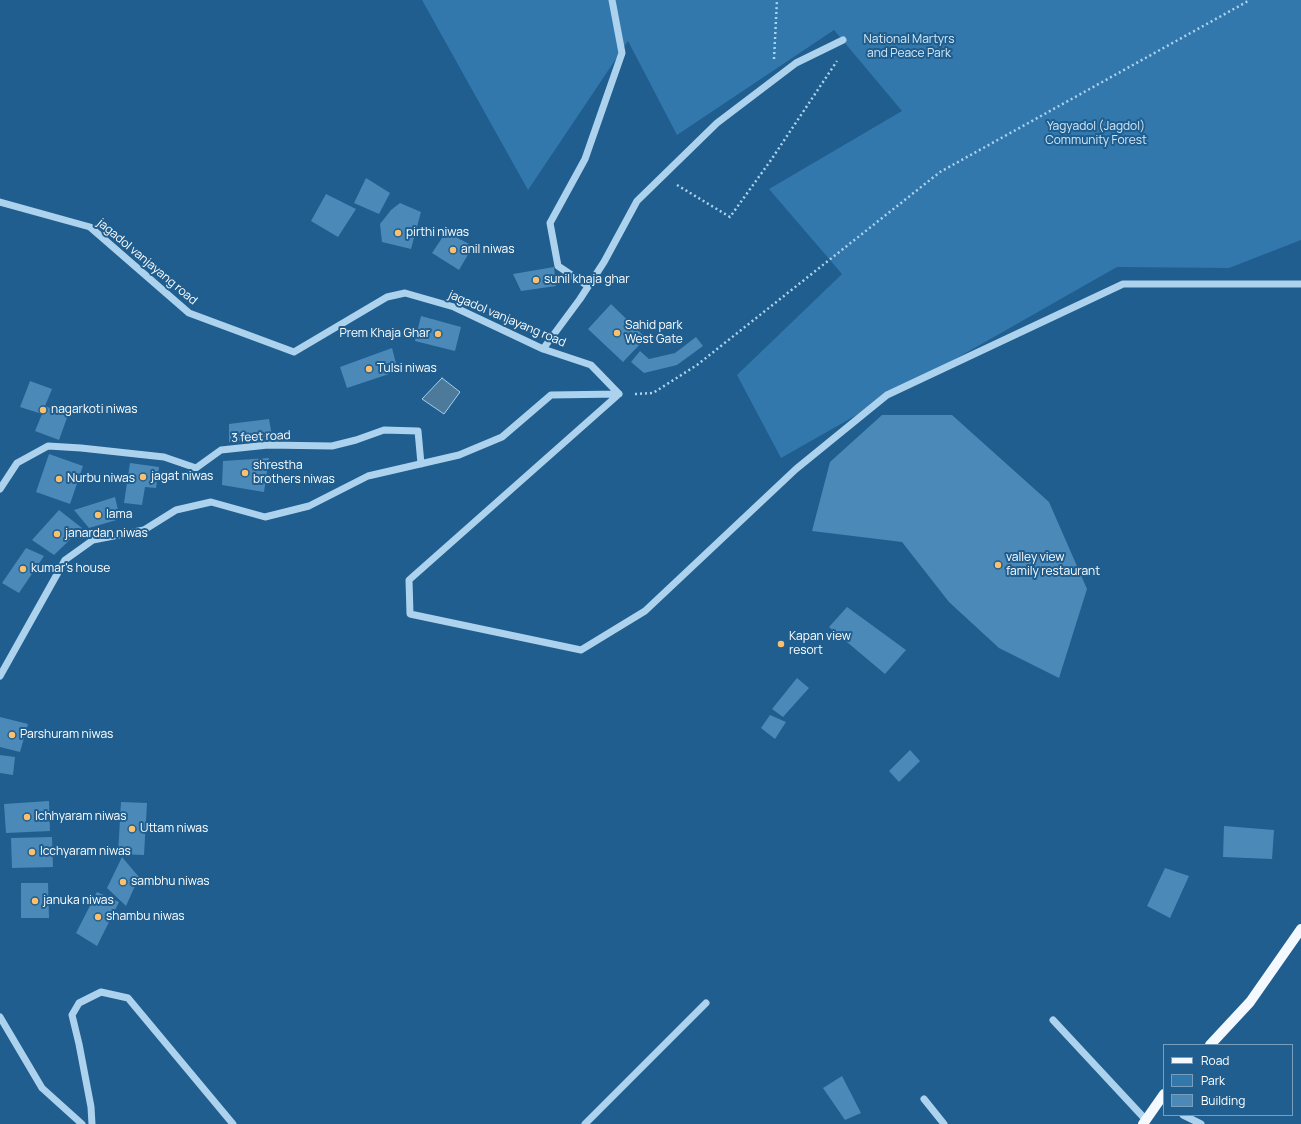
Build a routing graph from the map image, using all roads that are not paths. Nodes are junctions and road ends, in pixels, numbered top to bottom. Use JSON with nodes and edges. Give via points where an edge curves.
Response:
{"nodes":[{"id":1,"x":612,"y":0,"type":"edge"},
{"id":2,"x":843,"y":40,"type":"dead end"},
{"id":3,"x":0,"y":202,"type":"edge"},
{"id":4,"x":1301,"y":284,"type":"edge"},
{"id":5,"x":588,"y":286,"type":"junction"},
{"id":6,"x":543,"y":349,"type":"junction"},
{"id":7,"x":618,"y":394,"type":"junction"},
{"id":8,"x":421,"y":464,"type":"junction"},
{"id":9,"x":0,"y":490,"type":"edge"},
{"id":10,"x":0,"y":676,"type":"edge"},
{"id":11,"x":1301,"y":929,"type":"edge"},
{"id":12,"x":706,"y":1003,"type":"dead end"},
{"id":13,"x":0,"y":1017,"type":"edge"},
{"id":14,"x":1053,"y":1020,"type":"dead end"},
{"id":15,"x":1211,"y":1044,"type":"edge"},
{"id":16,"x":1163,"y":1097,"type":"edge"},
{"id":17,"x":924,"y":1100,"type":"dead end"},
{"id":18,"x":1185,"y":1116,"type":"edge"},
{"id":19,"x":1144,"y":1122,"type":"edge"},
{"id":20,"x":82,"y":1124,"type":"edge"},
{"id":21,"x":92,"y":1124,"type":"edge"},
{"id":22,"x":233,"y":1124,"type":"edge"},
{"id":23,"x":585,"y":1124,"type":"edge"},
{"id":24,"x":944,"y":1124,"type":"edge"},
{"id":25,"x":1201,"y":1124,"type":"edge"}],
"edges":[{"from":1,"to":5,"type":"street","via":[[622,53],[585,159],[550,222],[558,266]]},
{"from":2,"to":5,"type":"street","via":[[796,63],[717,123],[637,201]]},
{"from":3,"to":6,"type":"street","name":"jagadol vanjayang road","via":[[90,227],[189,313],[294,352],[387,297],[405,293],[454,307]]},
{"from":4,"to":7,"type":"street","via":[[1123,284],[888,395],[796,469],[645,612],[581,650],[410,614],[409,580]]},
{"from":5,"to":6,"type":"street"},
{"from":6,"to":7,"type":"street","name":"jagadol vanjayang road","via":[[591,365]]},
{"from":7,"to":8,"type":"street","via":[[551,395],[502,437],[459,456]]},
{"from":8,"to":9,"type":"street","name":"3 feet road","via":[[418,431],[384,430],[332,446],[268,445],[222,450],[196,468],[164,457],[48,446],[18,463]]},
{"from":8,"to":10,"type":"street","via":[[368,476],[309,506],[264,517],[212,502],[176,510],[144,530],[93,540],[65,560]]},
{"from":11,"to":15,"type":"main road","via":[[1250,1002]]},
{"from":12,"to":23,"type":"street"},
{"from":13,"to":20,"type":"street","via":[[42,1088]]},
{"from":14,"to":19,"type":"street"},
{"from":16,"to":19,"type":"main road"},
{"from":17,"to":24,"type":"street"},
{"from":18,"to":25,"type":"street"},
{"from":21,"to":22,"type":"street","via":[[91,1107],[72,1015],[79,1003],[101,992],[128,998]]}]}
